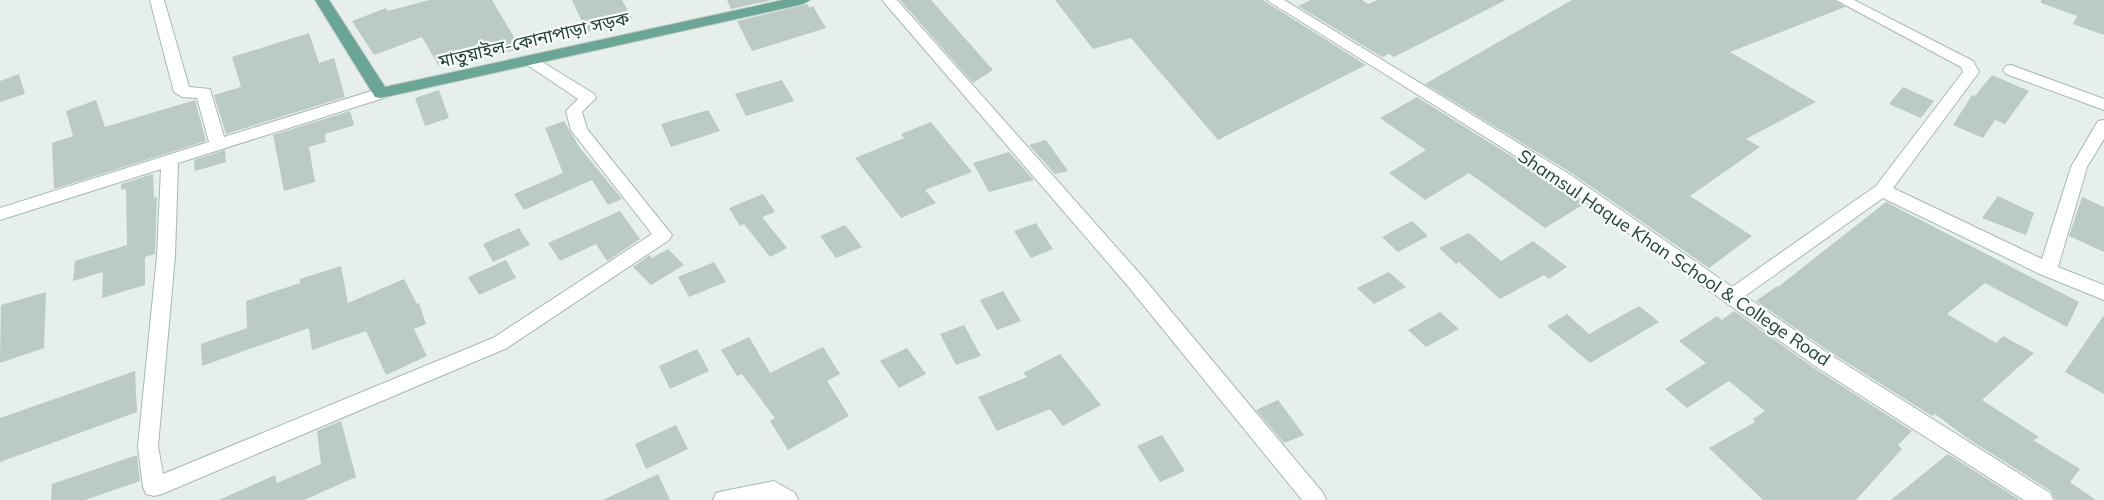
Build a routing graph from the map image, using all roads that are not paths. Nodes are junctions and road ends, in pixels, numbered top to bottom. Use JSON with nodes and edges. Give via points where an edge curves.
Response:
{"nodes":[{"id":1,"x":157,"y":0,"type":"edge"},
{"id":2,"x":322,"y":0,"type":"edge"},
{"id":3,"x":803,"y":0,"type":"edge"},
{"id":4,"x":890,"y":0,"type":"edge"},
{"id":5,"x":1274,"y":0,"type":"edge"},
{"id":6,"x":1843,"y":0,"type":"edge"},
{"id":7,"x":531,"y":61,"type":"junction"},
{"id":8,"x":2011,"y":70,"type":"dead end"},
{"id":9,"x":381,"y":93,"type":"junction"},
{"id":10,"x":2104,"y":105,"type":"edge"},
{"id":11,"x":2104,"y":125,"type":"edge"},
{"id":12,"x":218,"y":144,"type":"junction"},
{"id":13,"x":170,"y":159,"type":"junction"},
{"id":14,"x":1882,"y":190,"type":"junction"},
{"id":15,"x":0,"y":214,"type":"edge"},
{"id":16,"x":2048,"y":270,"type":"junction"},
{"id":17,"x":2104,"y":293,"type":"edge"},
{"id":18,"x":1731,"y":297,"type":"junction"},
{"id":19,"x":724,"y":500,"type":"edge"},
{"id":20,"x":786,"y":500,"type":"edge"},
{"id":21,"x":1315,"y":500,"type":"edge"},
{"id":22,"x":2042,"y":500,"type":"edge"}],
"edges":[{"from":1,"to":12,"type":"street","via":[[182,92],[204,93]]},
{"from":2,"to":9,"type":"main road"},
{"from":3,"to":7,"type":"main road","name":"মাতুয়াইল-কোনাপাড়া সড়ক"},
{"from":4,"to":21,"type":"street","via":[[1134,280]]},
{"from":5,"to":18,"type":"street","name":"Shamsul Haque Khan School & College Road","via":[[1563,178]]},
{"from":6,"to":14,"type":"street","via":[[1968,64],[1971,72]]},
{"from":7,"to":9,"type":"main road","name":"মাতুয়াইল-কোনাপাড়া সড়ক"},
{"from":7,"to":13,"type":"street","via":[[588,98],[574,111],[579,130],[663,235],[500,343],[154,487],[148,446],[166,256]]},
{"from":8,"to":10,"type":"street"},
{"from":9,"to":12,"type":"street"},
{"from":11,"to":16,"type":"street","via":[[2079,166]]},
{"from":12,"to":13,"type":"street"},
{"from":13,"to":15,"type":"street"},
{"from":14,"to":16,"type":"street"},
{"from":14,"to":18,"type":"street"},
{"from":16,"to":17,"type":"street"},
{"from":18,"to":22,"type":"street","name":"Shamsul Haque Khan School & College Road","via":[[1822,360]]},
{"from":19,"to":20,"type":"street","via":[[774,490]]}]}
